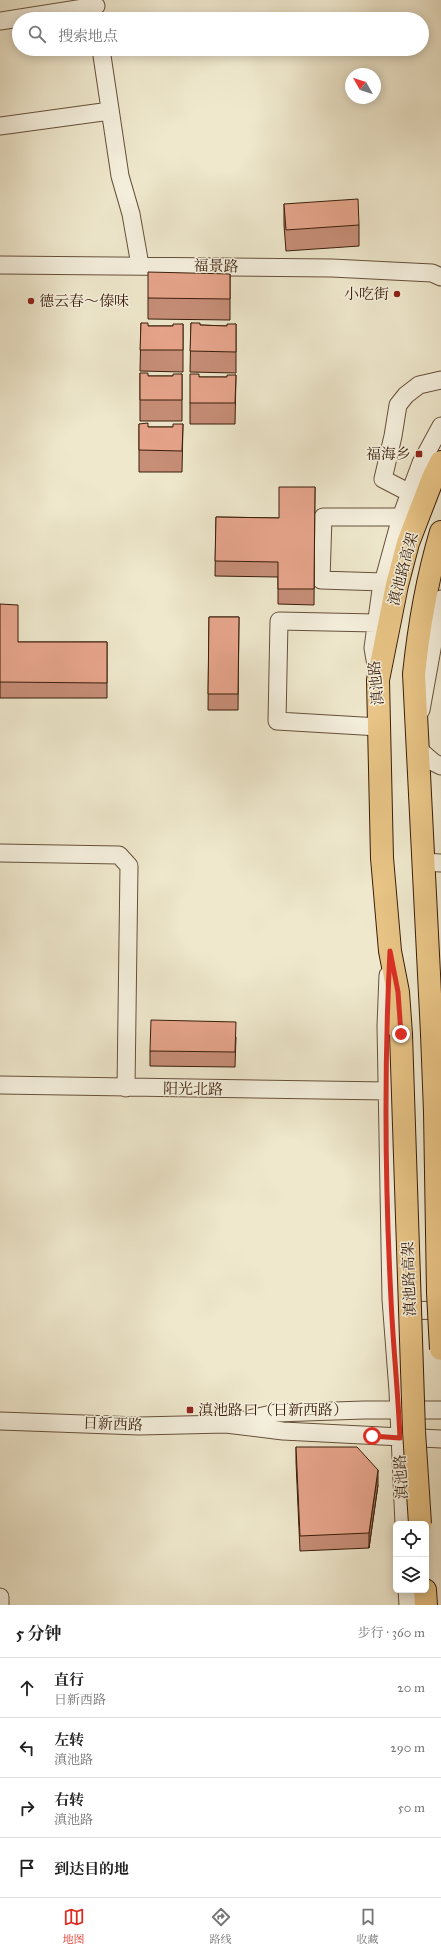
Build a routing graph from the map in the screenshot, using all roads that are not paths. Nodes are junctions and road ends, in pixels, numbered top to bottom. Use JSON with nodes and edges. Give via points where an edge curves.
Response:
{"nodes":[{"id":1,"x":96,"y":8,"type":"edge"},
{"id":2,"x":66,"y":12,"type":"edge"},
{"id":3,"x":12,"y":19,"type":"edge"},
{"id":4,"x":0,"y":21,"type":"edge"},
{"id":5,"x":103,"y":56,"type":"edge"},
{"id":6,"x":110,"y":111,"type":"junction"},
{"id":7,"x":0,"y":126,"type":"edge"},
{"id":8,"x":0,"y":264,"type":"edge"},
{"id":9,"x":140,"y":265,"type":"junction"},
{"id":10,"x":438,"y":274,"type":"edge"},
{"id":11,"x":441,"y":380,"type":"edge"},
{"id":12,"x":441,"y":426,"type":"edge"},
{"id":13,"x":441,"y":462,"type":"edge"},
{"id":14,"x":410,"y":493,"type":"junction"},
{"id":15,"x":401,"y":517,"type":"junction"},
{"id":16,"x":441,"y":532,"type":"edge"},
{"id":17,"x":383,"y":582,"type":"junction"},
{"id":18,"x":441,"y":599,"type":"edge"},
{"id":19,"x":376,"y":623,"type":"junction"},
{"id":20,"x":378,"y":680,"type":"junction"},
{"id":21,"x":418,"y":724,"type":"junction"},
{"id":22,"x":379,"y":727,"type":"junction"},
{"id":23,"x":418,"y":749,"type":"junction"},
{"id":24,"x":441,"y":766,"type":"edge"},
{"id":25,"x":0,"y":853,"type":"edge"},
{"id":26,"x":432,"y":863,"type":"edge"},
{"id":27,"x":425,"y":917,"type":"junction"},
{"id":28,"x":390,"y":951,"type":"junction"},
{"id":29,"x":441,"y":988,"type":"edge"},
{"id":30,"x":401,"y":1034,"type":"joint"},
{"id":31,"x":0,"y":1085,"type":"edge"},
{"id":32,"x":126,"y":1088,"type":"junction"},
{"id":33,"x":387,"y":1091,"type":"junction"},
{"id":34,"x":441,"y":1310,"type":"edge"},
{"id":35,"x":392,"y":1311,"type":"junction"},
{"id":36,"x":441,"y":1349,"type":"edge"},
{"id":37,"x":399,"y":1410,"type":"junction"},
{"id":38,"x":441,"y":1410,"type":"edge"},
{"id":39,"x":0,"y":1421,"type":"edge"},
{"id":40,"x":226,"y":1424,"type":"junction"},
{"id":41,"x":400,"y":1438,"type":"junction"},
{"id":42,"x":441,"y":1439,"type":"edge"},
{"id":43,"x":404,"y":1521,"type":"edge"},
{"id":44,"x":420,"y":1521,"type":"edge"},
{"id":45,"x":408,"y":1593,"type":"edge"},
{"id":46,"x":425,"y":1593,"type":"edge"},
{"id":47,"x":0,"y":1597,"type":"edge"},
{"id":48,"x":0,"y":1605,"type":"edge"},
{"id":49,"x":408,"y":1605,"type":"edge"},
{"id":50,"x":426,"y":1605,"type":"edge"}],
"edges":[{"from":1,"to":2,"type":"street"},
{"from":3,"to":4,"type":"street"},
{"from":5,"to":6,"type":"street"},
{"from":6,"to":7,"type":"street"},
{"from":6,"to":9,"type":"street","via":[[120,176]]},
{"from":8,"to":9,"type":"street","name":"福景路"},
{"from":9,"to":10,"type":"street","name":"福景路","via":[[332,268]]},
{"from":11,"to":14,"type":"street","via":[[419,385],[398,405],[394,436],[383,479]]},
{"from":12,"to":14,"type":"street","name":"滇池路","via":[[421,463]]},
{"from":13,"to":20,"type":"main road","name":"滇池路高架","via":[[408,543]]},
{"from":14,"to":15,"type":"street","name":"滇池路"},
{"from":15,"to":17,"type":"street","name":"滇池路"},
{"from":15,"to":17,"type":"street","via":[[323,517],[320,580]]},
{"from":16,"to":21,"type":"main road","name":"滇池路高架","via":[[419,626],[414,674]]},
{"from":17,"to":19,"type":"street","name":"滇池路"},
{"from":18,"to":21,"type":"street"},
{"from":19,"to":20,"type":"street","name":"滇池路","via":[[373,648]]},
{"from":19,"to":22,"type":"street","via":[[279,621],[277,721]]},
{"from":20,"to":22,"type":"main road","name":"滇池路"},
{"from":21,"to":23,"type":"main road"},
{"from":22,"to":28,"type":"main road","name":"滇池路","via":[[382,858]]},
{"from":23,"to":24,"type":"street"},
{"from":23,"to":26,"type":"main road"},
{"from":25,"to":32,"type":"street","via":[[119,855],[129,866]]},
{"from":26,"to":27,"type":"main road"},
{"from":27,"to":29,"type":"street"},
{"from":27,"to":36,"type":"main road","name":"滇池路高架","bridge":true,"via":[[435,1112]]},
{"from":28,"to":30,"type":"main road","name":"滇池路","via":[[398,992]]},
{"from":28,"to":33,"type":"street","name":"滇池路","via":[[386,1026]]},
{"from":30,"to":44,"type":"main road","name":"滇池路高架","bridge":true,"via":[[414,1431]]},
{"from":31,"to":32,"type":"street","name":"阳光北路"},
{"from":32,"to":33,"type":"street","name":"阳光北路"},
{"from":33,"to":35,"type":"street","name":"滇池路"},
{"from":34,"to":35,"type":"street"},
{"from":35,"to":37,"type":"street","name":"滇池路"},
{"from":37,"to":38,"type":"street","name":"日新西路"},
{"from":37,"to":40,"type":"street","name":"日新西路","via":[[276,1413]]},
{"from":37,"to":41,"type":"street","name":"滇池路"},
{"from":39,"to":40,"type":"street","name":"日新西路","via":[[139,1426]]},
{"from":40,"to":41,"type":"street","name":"日新西路","via":[[283,1431]]},
{"from":41,"to":42,"type":"street","name":"日新西路"},
{"from":41,"to":43,"type":"street","name":"滇池路"},
{"from":45,"to":49,"type":"street"},
{"from":46,"to":50,"type":"main road"},
{"from":47,"to":48,"type":"street"}]}
